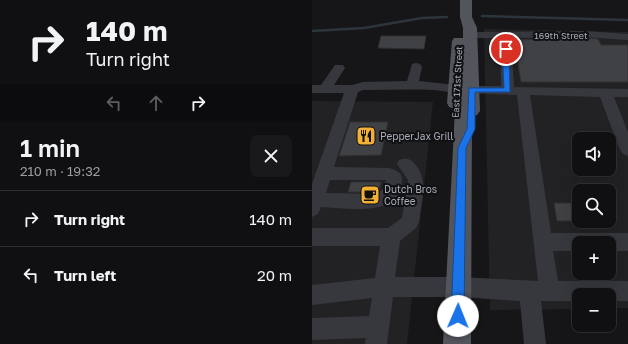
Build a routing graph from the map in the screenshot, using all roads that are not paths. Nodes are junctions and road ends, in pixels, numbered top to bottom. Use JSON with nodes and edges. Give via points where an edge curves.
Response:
{"nodes":[{"id":1,"x":466,"y":0,"type":"edge"},
{"id":2,"x":465,"y":36,"type":"junction"},
{"id":3,"x":505,"y":36,"type":"junction"},
{"id":4,"x":628,"y":37,"type":"edge"},
{"id":5,"x":416,"y":67,"type":"dead end"},
{"id":6,"x":339,"y":68,"type":"dead end"},
{"id":7,"x":412,"y":85,"type":"junction"},
{"id":8,"x":312,"y":89,"type":"edge"},
{"id":9,"x":326,"y":89,"type":"junction"},
{"id":10,"x":352,"y":89,"type":"junction"},
{"id":11,"x":464,"y":90,"type":"junction"},
{"id":12,"x":516,"y":91,"type":"junction"},
{"id":13,"x":605,"y":92,"type":"junction"},
{"id":14,"x":628,"y":93,"type":"edge"},
{"id":15,"x":628,"y":150,"type":"edge"},
{"id":16,"x":405,"y":164,"type":"dead end"},
{"id":17,"x":324,"y":173,"type":"junction"},
{"id":18,"x":313,"y":206,"type":"edge"},
{"id":19,"x":312,"y":237,"type":"edge"},
{"id":20,"x":391,"y":237,"type":"junction"},
{"id":21,"x":543,"y":242,"type":"junction"},
{"id":22,"x":628,"y":242,"type":"edge"},
{"id":23,"x":383,"y":287,"type":"junction"},
{"id":24,"x":458,"y":287,"type":"junction"},
{"id":25,"x":540,"y":291,"type":"junction"},
{"id":26,"x":628,"y":291,"type":"edge"},
{"id":27,"x":312,"y":295,"type":"edge"},
{"id":28,"x":312,"y":329,"type":"edge"},
{"id":29,"x":377,"y":336,"type":"edge"},
{"id":30,"x":457,"y":344,"type":"edge"},
{"id":31,"x":535,"y":344,"type":"edge"}],
"edges":[{"from":1,"to":2,"type":"main road","name":"East 171st Street","via":[[466,17],[470,28]]},
{"from":2,"to":3,"type":"street","name":"169th Street"},
{"from":2,"to":11,"type":"main road","name":"East 171st Street"},
{"from":3,"to":4,"type":"street","name":"169th Street","via":[[585,34]]},
{"from":3,"to":12,"type":"street"},
{"from":5,"to":7,"type":"street"},
{"from":6,"to":9,"type":"street"},
{"from":7,"to":10,"type":"street","via":[[363,86]]},
{"from":7,"to":11,"type":"street"},
{"from":8,"to":9,"type":"street"},
{"from":9,"to":10,"type":"street"},
{"from":10,"to":11,"type":"street","via":[[365,94]]},
{"from":10,"to":17,"type":"street"},
{"from":11,"to":12,"type":"street"},
{"from":11,"to":24,"type":"main road","via":[[461,93],[463,99]]},
{"from":12,"to":13,"type":"street"},
{"from":12,"to":21,"type":"street"},
{"from":13,"to":14,"type":"street"},
{"from":13,"to":15,"type":"street"},
{"from":16,"to":20,"type":"street","via":[[416,180],[410,222]]},
{"from":17,"to":18,"type":"street"},
{"from":17,"to":18,"type":"street","via":[[397,174],[402,177],[403,185],[399,200],[394,206],[381,209]]},
{"from":19,"to":20,"type":"street"},
{"from":20,"to":23,"type":"street"},
{"from":21,"to":22,"type":"street"},
{"from":21,"to":25,"type":"street"},
{"from":23,"to":24,"type":"street"},
{"from":23,"to":27,"type":"street"},
{"from":23,"to":29,"type":"street"},
{"from":24,"to":25,"type":"street"},
{"from":24,"to":30,"type":"main road"},
{"from":25,"to":26,"type":"street"},
{"from":25,"to":31,"type":"street"},
{"from":28,"to":29,"type":"street"}]}
